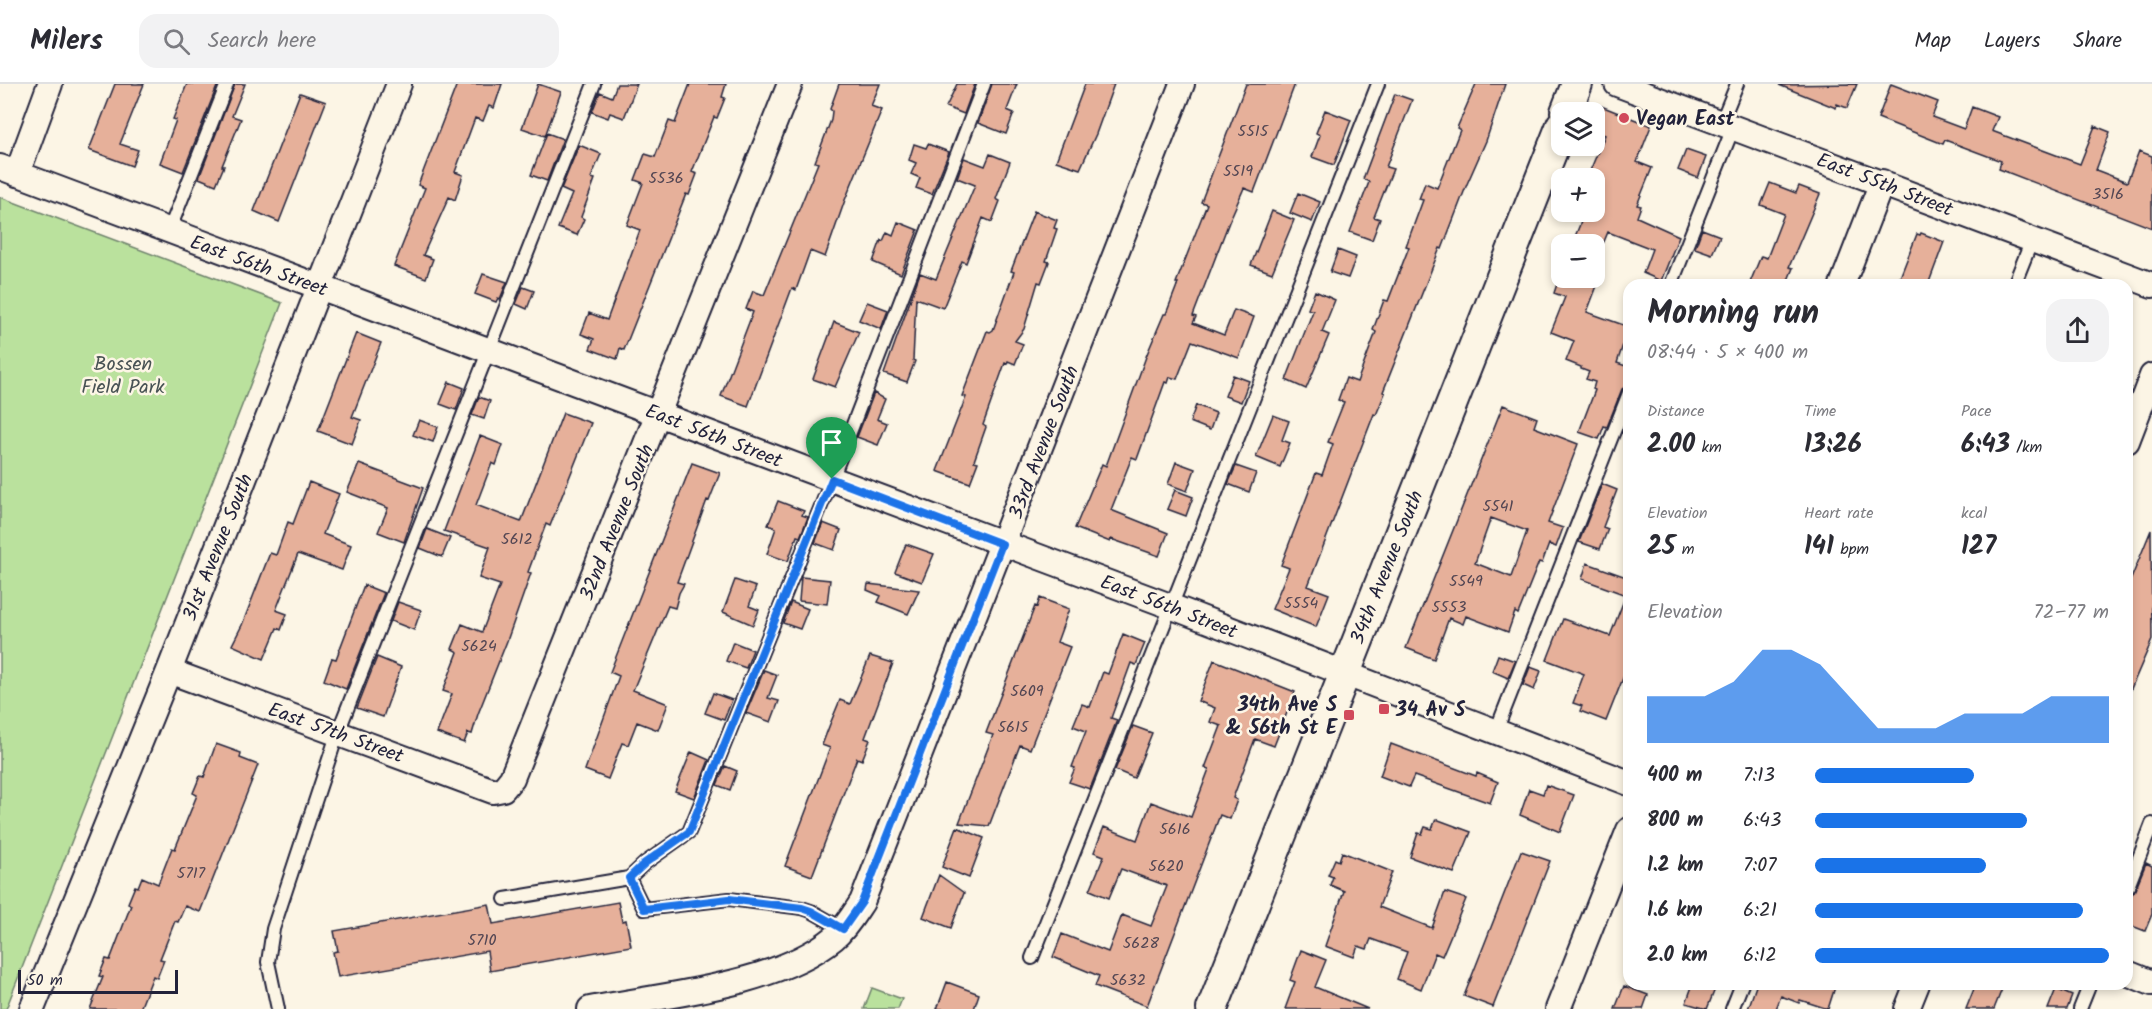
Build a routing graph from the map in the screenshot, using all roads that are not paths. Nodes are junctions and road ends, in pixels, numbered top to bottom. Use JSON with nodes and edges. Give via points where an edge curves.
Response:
{"nodes":[{"id":1,"x":50,"y":84,"type":"edge"},
{"id":2,"x":226,"y":84,"type":"edge"},
{"id":3,"x":399,"y":84,"type":"edge"},
{"id":4,"x":594,"y":84,"type":"edge"},
{"id":5,"x":790,"y":84,"type":"edge"},
{"id":6,"x":984,"y":84,"type":"edge"},
{"id":7,"x":1182,"y":84,"type":"edge"},
{"id":8,"x":1378,"y":84,"type":"edge"},
{"id":9,"x":1577,"y":84,"type":"edge"},
{"id":10,"x":1617,"y":84,"type":"edge"},
{"id":11,"x":1737,"y":84,"type":"edge"},
{"id":12,"x":1570,"y":102,"type":"edge"},
{"id":13,"x":1727,"y":126,"type":"junction"},
{"id":14,"x":1551,"y":152,"type":"edge"},
{"id":15,"x":8,"y":170,"type":"edge"},
{"id":16,"x":1882,"y":183,"type":"junction"},
{"id":17,"x":169,"y":231,"type":"junction"},
{"id":18,"x":2032,"y":240,"type":"junction"},
{"id":19,"x":1673,"y":279,"type":"edge"},
{"id":20,"x":1844,"y":279,"type":"edge"},
{"id":21,"x":2016,"y":279,"type":"edge"},
{"id":22,"x":2152,"y":285,"type":"edge"},
{"id":23,"x":319,"y":287,"type":"junction"},
{"id":24,"x":490,"y":350,"type":"junction"},
{"id":25,"x":2152,"y":376,"type":"edge"},
{"id":26,"x":1623,"y":408,"type":"edge"},
{"id":27,"x":659,"y":414,"type":"junction"},
{"id":28,"x":2133,"y":425,"type":"edge"},
{"id":29,"x":832,"y":479,"type":"junction"},
{"id":30,"x":1002,"y":544,"type":"junction"},
{"id":31,"x":1170,"y":606,"type":"junction"},
{"id":32,"x":169,"y":671,"type":"junction"},
{"id":33,"x":1344,"y":674,"type":"junction"},
{"id":34,"x":1496,"y":731,"type":"junction"},
{"id":35,"x":338,"y":732,"type":"junction"},
{"id":36,"x":1623,"y":781,"type":"edge"},
{"id":37,"x":503,"y":789,"type":"joint"},
{"id":38,"x":2152,"y":824,"type":"edge"},
{"id":39,"x":1623,"y":845,"type":"edge"},
{"id":40,"x":2133,"y":873,"type":"edge"},
{"id":41,"x":629,"y":878,"type":"junction"},
{"id":42,"x":505,"y":899,"type":"dead end"},
{"id":43,"x":843,"y":929,"type":"junction"},
{"id":44,"x":1032,"y":958,"type":"dead end"},
{"id":45,"x":2133,"y":975,"type":"edge"},
{"id":46,"x":2152,"y":983,"type":"edge"},
{"id":47,"x":1740,"y":990,"type":"edge"},
{"id":48,"x":1915,"y":990,"type":"edge"},
{"id":49,"x":2088,"y":990,"type":"edge"},
{"id":50,"x":32,"y":1009,"type":"edge"},
{"id":51,"x":278,"y":1009,"type":"edge"},
{"id":52,"x":590,"y":1009,"type":"edge"},
{"id":53,"x":1212,"y":1009,"type":"edge"},
{"id":54,"x":1558,"y":1009,"type":"edge"},
{"id":55,"x":1732,"y":1009,"type":"edge"},
{"id":56,"x":1907,"y":1009,"type":"edge"},
{"id":57,"x":2080,"y":1009,"type":"edge"}],
"edges":[{"from":1,"to":15,"type":"street"},
{"from":2,"to":17,"type":"lane"},
{"from":3,"to":23,"type":"street","name":"31st Avenue South"},
{"from":4,"to":24,"type":"lane"},
{"from":5,"to":27,"type":"street","name":"32nd Avenue South"},
{"from":6,"to":29,"type":"lane"},
{"from":7,"to":30,"type":"street","name":"33rd Avenue South"},
{"from":8,"to":31,"type":"lane"},
{"from":9,"to":12,"type":"street"},
{"from":10,"to":13,"type":"street","name":"East 55th Street"},
{"from":11,"to":13,"type":"lane"},
{"from":13,"to":16,"type":"street","name":"East 55th Street"},
{"from":13,"to":19,"type":"lane"},
{"from":14,"to":33,"type":"street","name":"34th Avenue South"},
{"from":15,"to":17,"type":"street","name":"East 56th Street"},
{"from":16,"to":18,"type":"street","name":"East 55th Street"},
{"from":16,"to":20,"type":"street"},
{"from":17,"to":23,"type":"street","name":"East 56th Street"},
{"from":18,"to":21,"type":"lane"},
{"from":18,"to":22,"type":"street","name":"East 55th Street"},
{"from":23,"to":24,"type":"street","name":"East 56th Street"},
{"from":23,"to":32,"type":"street","name":"31st Avenue South"},
{"from":24,"to":27,"type":"street","name":"East 56th Street"},
{"from":24,"to":35,"type":"lane"},
{"from":25,"to":28,"type":"street"},
{"from":26,"to":34,"type":"lane"},
{"from":27,"to":29,"type":"street","name":"East 56th Street"},
{"from":27,"to":37,"type":"street","name":"32nd Avenue South","via":[[512,778]]},
{"from":29,"to":30,"type":"street","name":"East 56th Street"},
{"from":29,"to":41,"type":"lane","via":[[689,832]]},
{"from":30,"to":31,"type":"street","name":"East 56th Street"},
{"from":30,"to":43,"type":"street","name":"33rd Avenue South","via":[[862,902]]},
{"from":31,"to":33,"type":"street","name":"East 56th Street"},
{"from":31,"to":44,"type":"lane"},
{"from":32,"to":35,"type":"street","name":"East 57th Street"},
{"from":32,"to":50,"type":"street","name":"31st Avenue South"},
{"from":33,"to":34,"type":"street","name":"East 56th Street"},
{"from":33,"to":53,"type":"street","name":"34th Avenue South"},
{"from":34,"to":36,"type":"street","name":"East 56th Street"},
{"from":35,"to":37,"type":"street","name":"East 57th Street","via":[[493,791]]},
{"from":35,"to":51,"type":"lane","via":[[273,929],[267,962]]},
{"from":38,"to":40,"type":"lane"},
{"from":39,"to":54,"type":"street"},
{"from":41,"to":42,"type":"lane"},
{"from":41,"to":43,"type":"lane","via":[[644,909],[729,899],[802,908]]},
{"from":43,"to":52,"type":"street","name":"33rd Avenue South","via":[[807,957],[779,969],[729,983]]},
{"from":45,"to":46,"type":"street"},
{"from":47,"to":55,"type":"lane"},
{"from":48,"to":56,"type":"street"},
{"from":49,"to":57,"type":"lane"}]}
